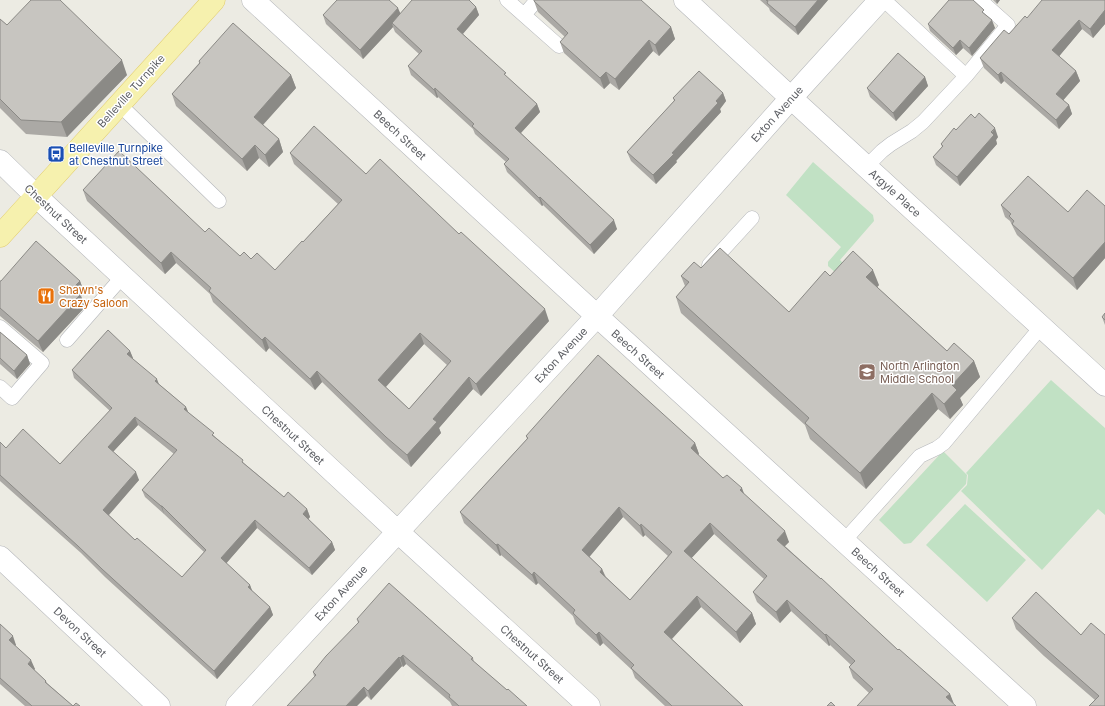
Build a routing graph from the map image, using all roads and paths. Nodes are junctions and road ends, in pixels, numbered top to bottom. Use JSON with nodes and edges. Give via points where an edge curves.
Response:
{"nodes":[{"id":1,"x":214,"y":0,"type":"edge"},
{"id":2,"x":254,"y":0,"type":"edge"},
{"id":3,"x":507,"y":0,"type":"edge"},
{"id":4,"x":537,"y":0,"type":"edge"},
{"id":5,"x":685,"y":0,"type":"edge"},
{"id":6,"x":880,"y":0,"type":"edge"},
{"id":7,"x":884,"y":0,"type":"edge"},
{"id":8,"x":980,"y":0,"type":"edge"},
{"id":9,"x":524,"y":15,"type":"junction"},
{"id":10,"x":559,"y":46,"type":"dead end"},
{"id":11,"x":966,"y":76,"type":"junction"},
{"id":12,"x":791,"y":98,"type":"junction"},
{"id":13,"x":119,"y":104,"type":"junction"},
{"id":14,"x":0,"y":161,"type":"edge"},
{"id":15,"x":866,"y":167,"type":"junction"},
{"id":16,"x":36,"y":196,"type":"junction"},
{"id":17,"x":219,"y":201,"type":"dead end"},
{"id":18,"x":752,"y":218,"type":"dead end"},
{"id":19,"x":0,"y":236,"type":"edge"},
{"id":20,"x":709,"y":266,"type":"edge"},
{"id":21,"x":123,"y":276,"type":"junction"},
{"id":22,"x":597,"y":316,"type":"junction"},
{"id":23,"x":0,"y":327,"type":"edge"},
{"id":24,"x":1041,"y":327,"type":"junction"},
{"id":25,"x":67,"y":340,"type":"dead end"},
{"id":26,"x":1105,"y":385,"type":"edge"},
{"id":27,"x":0,"y":387,"type":"edge"},
{"id":28,"x":398,"y":532,"type":"junction"},
{"id":29,"x":844,"y":541,"type":"junction"},
{"id":30,"x":0,"y":558,"type":"edge"},
{"id":31,"x":160,"y":706,"type":"edge"},
{"id":32,"x":237,"y":706,"type":"edge"},
{"id":33,"x":590,"y":706,"type":"edge"},
{"id":34,"x":1025,"y":706,"type":"edge"}],
"edges":[{"from":1,"to":13,"type":"main road","name":"Belleville Turnpike"},
{"from":2,"to":22,"type":"street","name":"Beech Street"},
{"from":3,"to":9,"type":"lane"},
{"from":4,"to":9,"type":"lane"},
{"from":5,"to":12,"type":"street","name":"Argyle Place"},
{"from":6,"to":12,"type":"street","name":"Exton Avenue"},
{"from":7,"to":11,"type":"lane"},
{"from":8,"to":11,"type":"lane","via":[[1008,25]]},
{"from":9,"to":10,"type":"lane"},
{"from":11,"to":15,"type":"lane","via":[[923,122],[882,151]]},
{"from":12,"to":15,"type":"street","name":"Argyle Place"},
{"from":12,"to":22,"type":"street","name":"Exton Avenue"},
{"from":13,"to":16,"type":"main road","name":"Belleville Turnpike"},
{"from":13,"to":17,"type":"lane"},
{"from":14,"to":16,"type":"street","name":"Chestnut Street"},
{"from":15,"to":24,"type":"street","name":"Argyle Place"},
{"from":16,"to":19,"type":"main road","name":"Belleville Turnpike"},
{"from":16,"to":21,"type":"street","name":"Chestnut Street"},
{"from":18,"to":20,"type":"lane"},
{"from":21,"to":25,"type":"lane"},
{"from":21,"to":28,"type":"street","name":"Chestnut Street"},
{"from":22,"to":28,"type":"street","name":"Exton Avenue"},
{"from":22,"to":29,"type":"street","name":"Beech Street"},
{"from":23,"to":27,"type":"lane","via":[[42,363],[12,398]]},
{"from":24,"to":26,"type":"street","name":"Argyle Place"},
{"from":24,"to":29,"type":"lane","via":[[944,443],[920,456]]},
{"from":28,"to":32,"type":"street","name":"Exton Avenue"},
{"from":28,"to":33,"type":"street","name":"Chestnut Street"},
{"from":29,"to":34,"type":"street","name":"Beech Street"},
{"from":30,"to":31,"type":"street","name":"Devon Street"}]}
